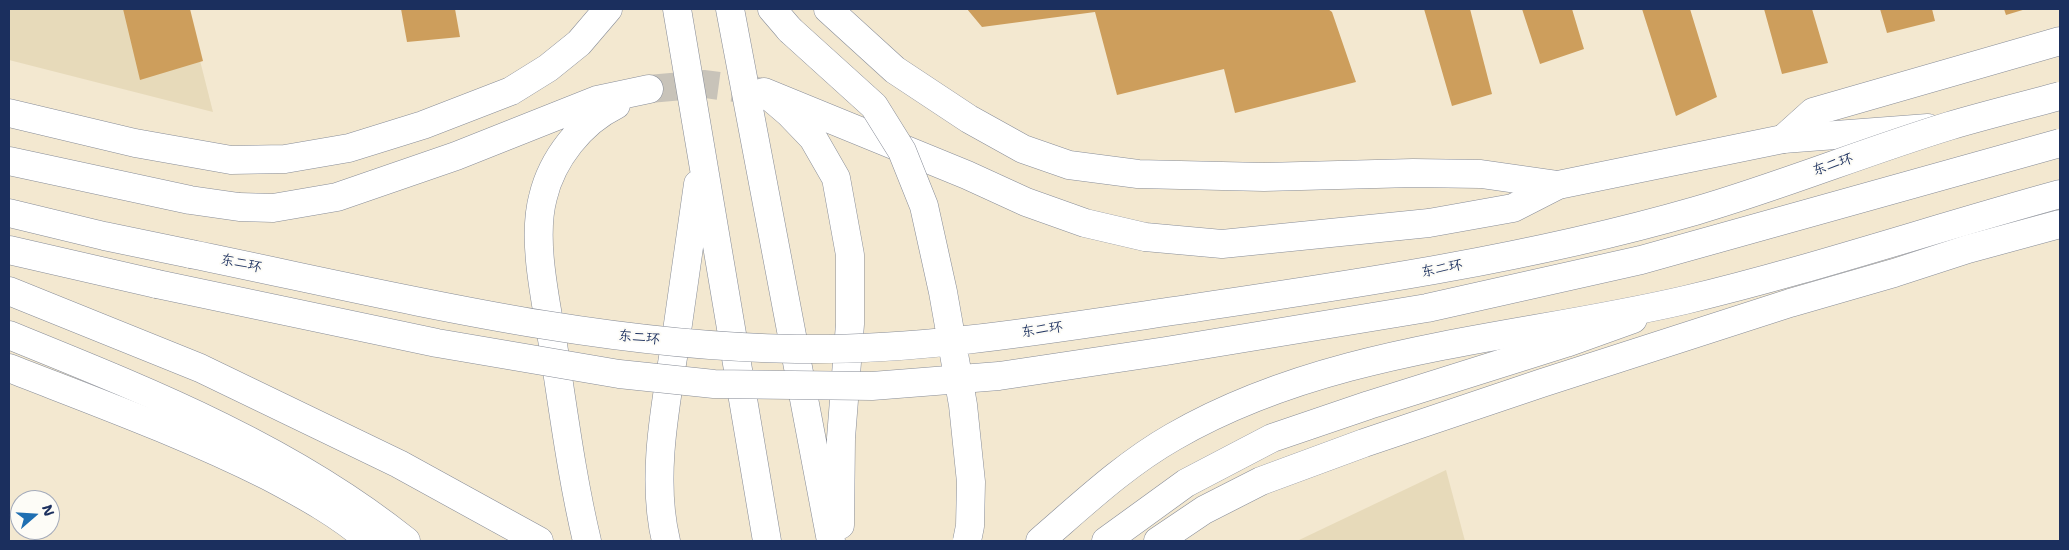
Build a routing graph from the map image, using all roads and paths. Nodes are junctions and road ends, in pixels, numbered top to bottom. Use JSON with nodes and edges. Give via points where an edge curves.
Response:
{"nodes":[{"id":1,"x":677,"y":9,"type":"edge"},
{"id":2,"x":730,"y":9,"type":"edge"},
{"id":3,"x":772,"y":9,"type":"edge"},
{"id":4,"x":828,"y":9,"type":"edge"},
{"id":5,"x":608,"y":10,"type":"edge"},
{"id":6,"x":2060,"y":40,"type":"edge"},
{"id":7,"x":2060,"y":96,"type":"edge"},
{"id":8,"x":9,"y":113,"type":"edge"},
{"id":9,"x":1949,"y":126,"type":"junction"},
{"id":10,"x":1783,"y":139,"type":"junction"},
{"id":11,"x":2060,"y":143,"type":"edge"},
{"id":12,"x":701,"y":155,"type":"junction"},
{"id":13,"x":9,"y":161,"type":"edge"},
{"id":14,"x":1558,"y":185,"type":"junction"},
{"id":15,"x":2060,"y":194,"type":"edge"},
{"id":16,"x":9,"y":214,"type":"edge"},
{"id":17,"x":2060,"y":224,"type":"edge"},
{"id":18,"x":9,"y":250,"type":"edge"},
{"id":19,"x":9,"y":291,"type":"edge"},
{"id":20,"x":1686,"y":300,"type":"junction"},
{"id":21,"x":9,"y":335,"type":"edge"},
{"id":22,"x":9,"y":368,"type":"edge"},
{"id":23,"x":370,"y":541,"type":"edge"},
{"id":24,"x":406,"y":541,"type":"edge"},
{"id":25,"x":539,"y":541,"type":"edge"},
{"id":26,"x":587,"y":541,"type":"edge"},
{"id":27,"x":666,"y":541,"type":"edge"},
{"id":28,"x":767,"y":541,"type":"edge"},
{"id":29,"x":831,"y":541,"type":"edge"},
{"id":30,"x":840,"y":541,"type":"edge"},
{"id":31,"x":966,"y":541,"type":"edge"},
{"id":32,"x":1040,"y":541,"type":"edge"},
{"id":33,"x":1106,"y":541,"type":"edge"},
{"id":34,"x":1158,"y":541,"type":"edge"}],
"edges":[{"from":1,"to":12,"type":"main road"},
{"from":2,"to":29,"type":"main road"},
{"from":3,"to":31,"type":"main road","bridge":true,"via":[[790,30],[874,106],[902,150],[924,206],[963,405],[970,482],[970,526]]},
{"from":4,"to":14,"type":"main road","via":[[894,70],[969,120],[1022,148],[1068,165],[1138,174],[1481,174]]},
{"from":5,"to":8,"type":"main road","via":[[571,49],[511,91],[423,125],[349,148],[285,158],[231,160],[135,143]]},
{"from":6,"to":10,"type":"main road","via":[[1813,112]]},
{"from":7,"to":9,"type":"main road","name":"东二环","bridge":true},
{"from":9,"to":10,"type":"main road","bridge":true},
{"from":9,"to":16,"type":"main road","name":"东二环","bridge":true,"via":[[1694,211],[1510,256],[1342,286],[1028,333],[854,349],[714,346],[530,324]]},
{"from":10,"to":14,"type":"main road"},
{"from":11,"to":18,"type":"main road","bridge":true,"via":[[1641,260],[1427,308],[999,376],[872,386],[714,384],[542,362],[316,318]]},
{"from":12,"to":27,"type":"main road","bridge":true,"via":[[666,403],[660,517]]},
{"from":12,"to":28,"type":"main road"},
{"from":13,"to":26,"type":"main road","via":[[190,200],[273,208],[337,197],[456,156],[597,100],[649,89],[610,108],[587,124],[560,156],[542,197],[539,252],[576,496]]},
{"from":14,"to":30,"type":"main road","via":[[1513,208],[1429,223],[1222,244],[1145,237],[1085,223],[1026,202],[764,92],[813,138],[836,178],[850,255],[850,324],[841,438]]},
{"from":15,"to":20,"type":"main road"},
{"from":17,"to":34,"type":"main road","via":[[1790,303],[1364,443],[1261,481],[1204,510]]},
{"from":19,"to":25,"type":"main road","via":[[200,368],[399,464]]},
{"from":20,"to":32,"type":"main road","via":[[1362,363],[1290,383],[1234,405],[1173,437],[1117,473]]},
{"from":20,"to":33,"type":"main road","via":[[1566,343],[1272,438],[1186,483]]},
{"from":21,"to":24,"type":"main road","via":[[202,417],[292,464],[376,517]]},
{"from":22,"to":23,"type":"main road","via":[[219,452],[300,493]]}]}
